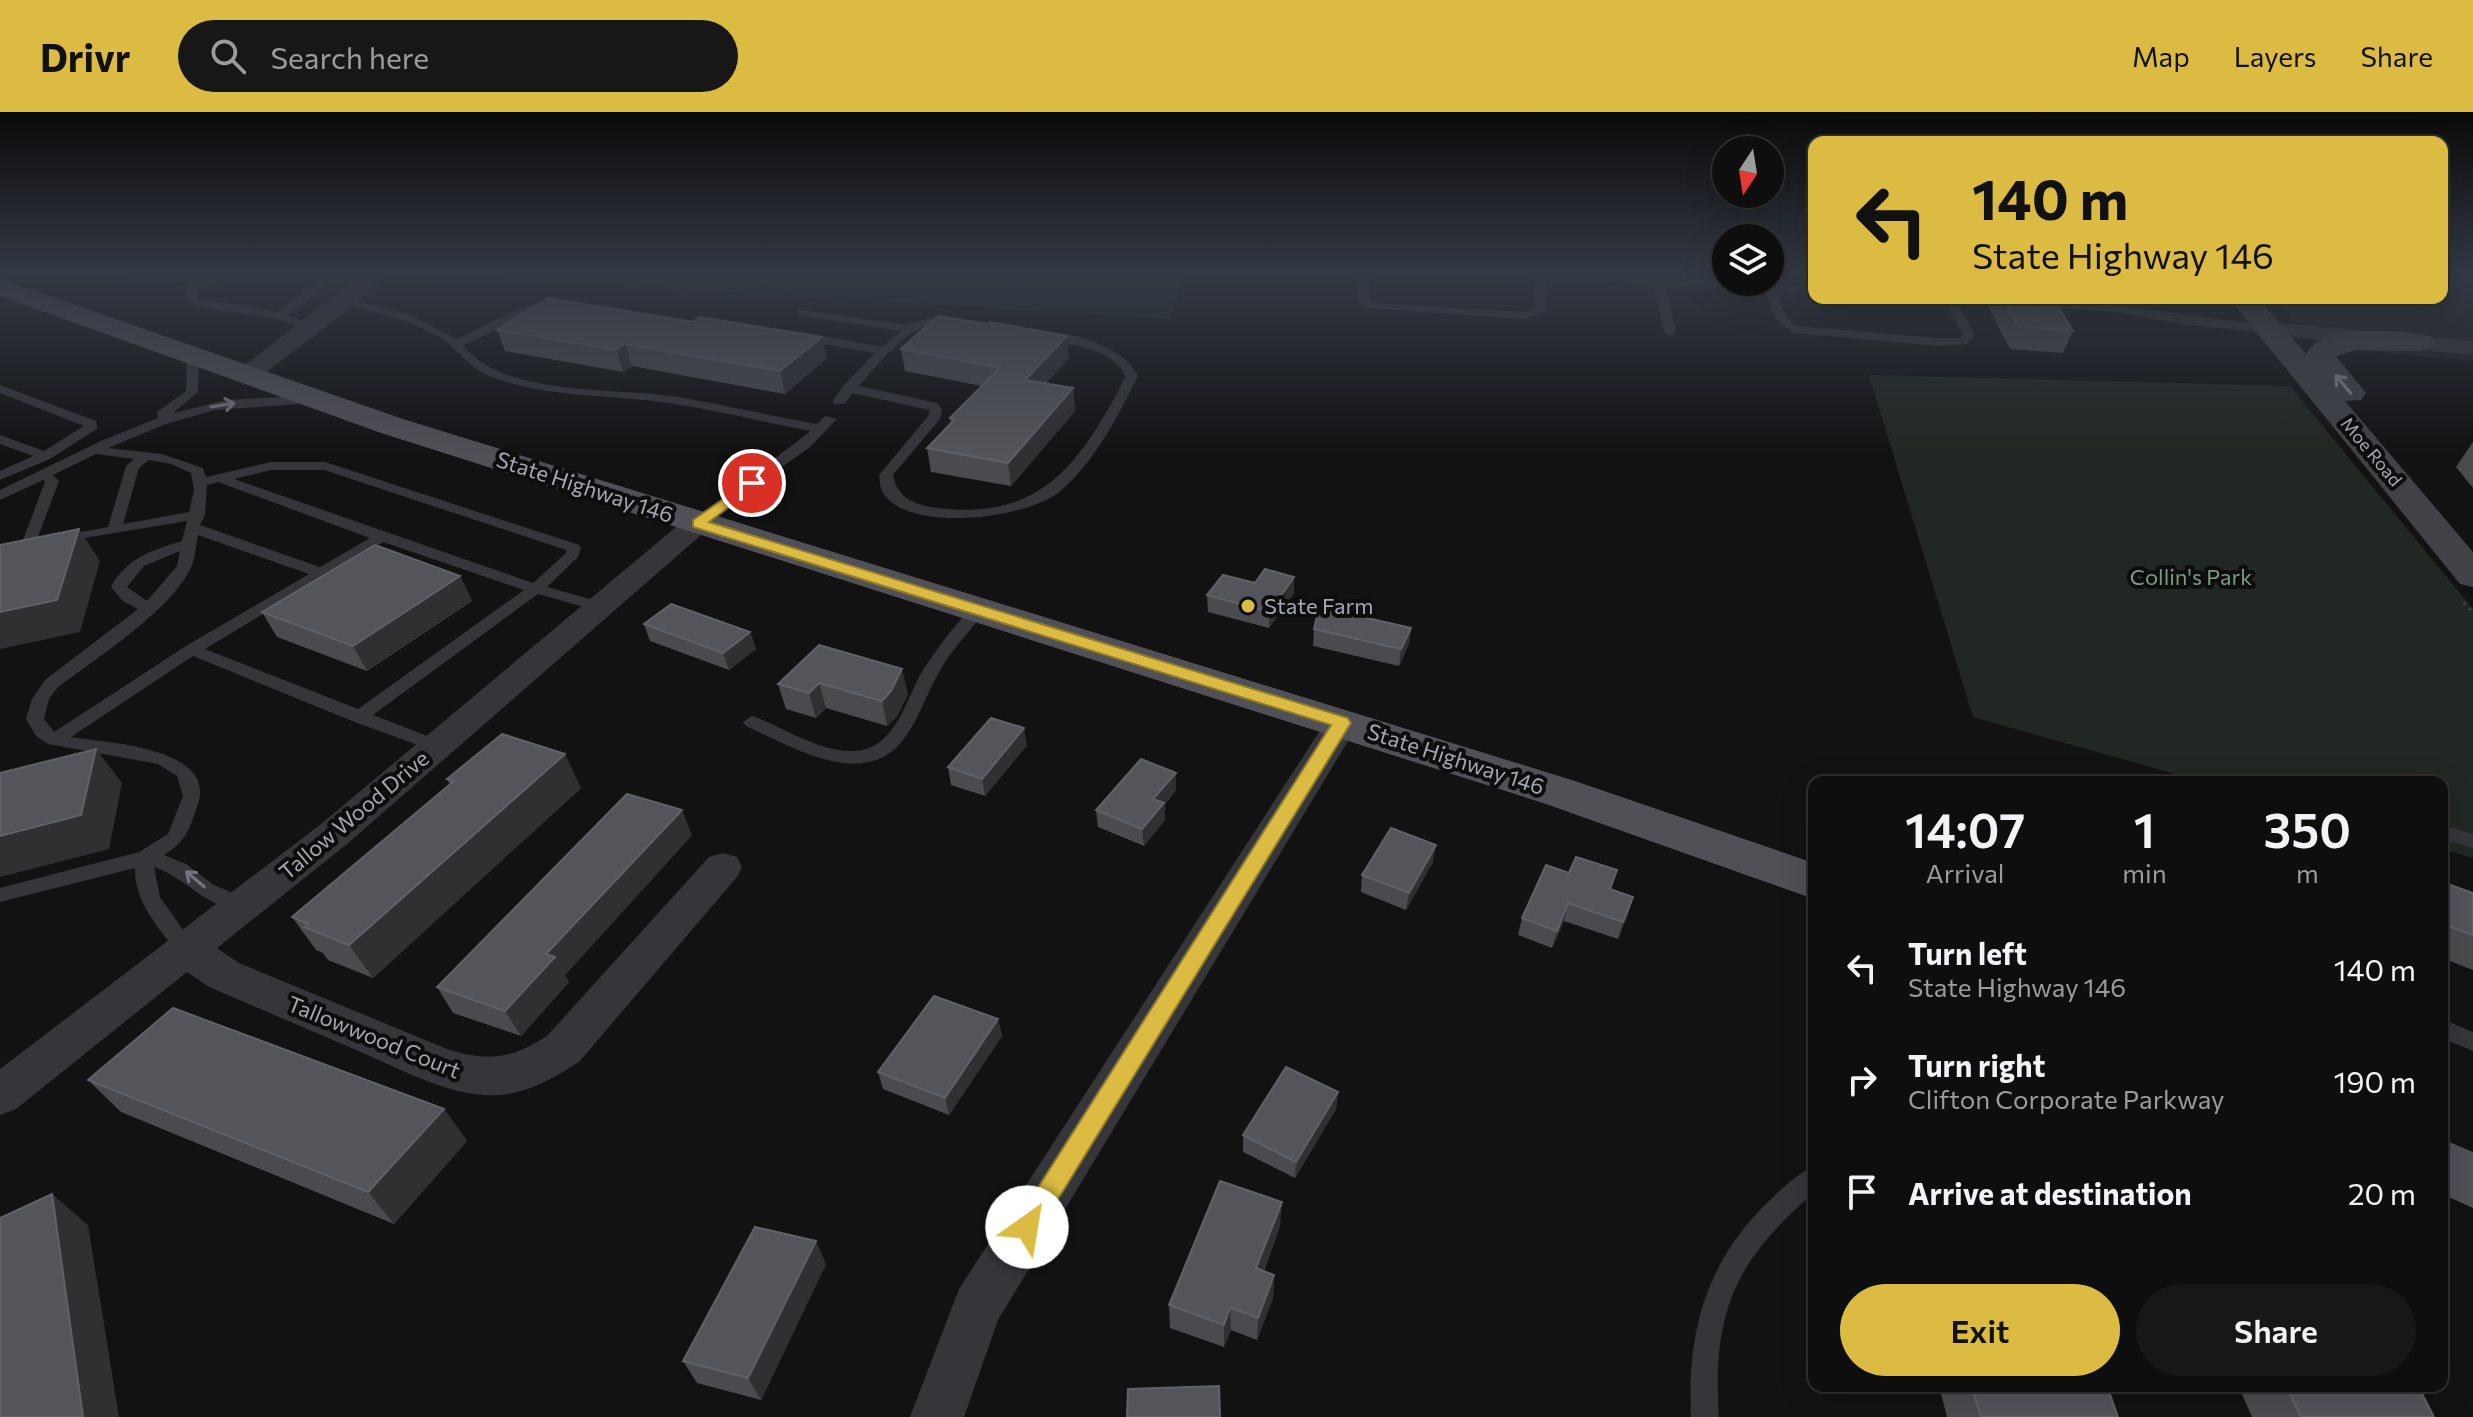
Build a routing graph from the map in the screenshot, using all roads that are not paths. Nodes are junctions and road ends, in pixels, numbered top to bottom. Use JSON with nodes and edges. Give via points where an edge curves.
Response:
{"nodes":[{"id":1,"x":131,"y":334,"type":"edge"},
{"id":2,"x":300,"y":334,"type":"edge"},
{"id":3,"x":443,"y":334,"type":"edge"},
{"id":4,"x":478,"y":334,"type":"edge"},
{"id":5,"x":784,"y":334,"type":"edge"},
{"id":6,"x":904,"y":334,"type":"edge"},
{"id":7,"x":1032,"y":334,"type":"edge"},
{"id":8,"x":1848,"y":334,"type":"edge"},
{"id":9,"x":1968,"y":334,"type":"edge"},
{"id":10,"x":2273,"y":334,"type":"edge"},
{"id":11,"x":2326,"y":334,"type":"edge"},
{"id":12,"x":2420,"y":342,"type":"junction"},
{"id":13,"x":456,"y":344,"type":"junction"},
{"id":14,"x":2473,"y":348,"type":"edge"},
{"id":15,"x":884,"y":351,"type":"junction"},
{"id":16,"x":193,"y":356,"type":"junction"},
{"id":17,"x":247,"y":375,"type":"junction"},
{"id":18,"x":848,"y":388,"type":"junction"},
{"id":19,"x":0,"y":389,"type":"edge"},
{"id":20,"x":316,"y":399,"type":"junction"},
{"id":21,"x":825,"y":424,"type":"junction"},
{"id":22,"x":148,"y":426,"type":"junction"},
{"id":23,"x":0,"y":439,"type":"edge"},
{"id":24,"x":98,"y":450,"type":"junction"},
{"id":25,"x":2373,"y":454,"type":"junction"},
{"id":26,"x":45,"y":456,"type":"junction"},
{"id":27,"x":144,"y":458,"type":"junction"},
{"id":28,"x":44,"y":474,"type":"junction"},
{"id":29,"x":0,"y":476,"type":"edge"},
{"id":30,"x":209,"y":480,"type":"junction"},
{"id":31,"x":0,"y":496,"type":"edge"},
{"id":32,"x":698,"y":523,"type":"junction"},
{"id":33,"x":194,"y":529,"type":"junction"},
{"id":34,"x":114,"y":530,"type":"junction"},
{"id":35,"x":382,"y":537,"type":"junction"},
{"id":36,"x":321,"y":573,"type":"junction"},
{"id":37,"x":2473,"y":576,"type":"edge"},
{"id":38,"x":536,"y":589,"type":"junction"},
{"id":39,"x":149,"y":607,"type":"junction"},
{"id":40,"x":602,"y":607,"type":"junction"},
{"id":41,"x":978,"y":610,"type":"junction"},
{"id":42,"x":192,"y":650,"type":"junction"},
{"id":43,"x":358,"y":717,"type":"junction"},
{"id":44,"x":752,"y":722,"type":"dead end"},
{"id":45,"x":1342,"y":723,"type":"junction"},
{"id":46,"x":54,"y":740,"type":"junction"},
{"id":47,"x":437,"y":746,"type":"junction"},
{"id":48,"x":2448,"y":834,"type":"edge"},
{"id":49,"x":2473,"y":841,"type":"edge"},
{"id":50,"x":145,"y":858,"type":"junction"},
{"id":51,"x":723,"y":867,"type":"dead end"},
{"id":52,"x":1808,"y":879,"type":"edge"},
{"id":53,"x":0,"y":895,"type":"edge"},
{"id":54,"x":243,"y":905,"type":"junction"},
{"id":55,"x":187,"y":950,"type":"junction"},
{"id":56,"x":2448,"y":1031,"type":"edge"},
{"id":57,"x":2473,"y":1042,"type":"edge"},
{"id":58,"x":0,"y":1095,"type":"edge"},
{"id":59,"x":2448,"y":1168,"type":"edge"},
{"id":60,"x":2473,"y":1181,"type":"edge"},
{"id":61,"x":1808,"y":1183,"type":"edge"},
{"id":62,"x":937,"y":1417,"type":"edge"},
{"id":63,"x":1705,"y":1417,"type":"edge"}],
"edges":[{"from":1,"to":16,"type":"main road","name":"State Highway 146"},
{"from":2,"to":17,"type":"street"},
{"from":3,"to":13,"type":"lane"},
{"from":4,"to":13,"type":"lane"},
{"from":5,"to":15,"type":"lane"},
{"from":6,"to":15,"type":"lane"},
{"from":7,"to":18,"type":"lane","via":[[1109,353],[1132,376],[1065,477],[1026,505],[950,513],[915,508],[891,496],[886,475],[936,409]]},
{"from":8,"to":9,"type":"lane","via":[[1938,342],[1963,341]]},
{"from":10,"to":25,"type":"street","name":"Moe Road"},
{"from":11,"to":12,"type":"street"},
{"from":12,"to":14,"type":"street"},
{"from":25,"to":12,"type":"street","one_way":true,"via":[[2364,411],[2320,353],[2350,342]]},
{"from":13,"to":21,"type":"lane","via":[[480,369],[519,382]]},
{"from":15,"to":18,"type":"lane"},
{"from":16,"to":17,"type":"main road","name":"State Highway 146"},
{"from":16,"to":22,"type":"lane","via":[[192,392]]},
{"from":17,"to":20,"type":"main road","name":"State Highway 146"},
{"from":18,"to":21,"type":"lane"},
{"from":19,"to":26,"type":"lane","via":[[91,424]]},
{"from":22,"to":20,"type":"lane","one_way":true,"via":[[215,406]]},
{"from":20,"to":32,"type":"main road","name":"State Highway 146"},
{"from":21,"to":32,"type":"lane"},
{"from":22,"to":24,"type":"lane"},
{"from":23,"to":26,"type":"lane"},
{"from":24,"to":27,"type":"lane"},
{"from":24,"to":28,"type":"lane"},
{"from":25,"to":37,"type":"street","name":"Moe Road"},
{"from":26,"to":29,"type":"lane"},
{"from":27,"to":30,"type":"lane","via":[[186,463]]},
{"from":27,"to":34,"type":"lane","via":[[133,466]]},
{"from":28,"to":31,"type":"lane"},
{"from":28,"to":34,"type":"lane","via":[[52,481],[21,546]]},
{"from":30,"to":33,"type":"lane"},
{"from":30,"to":35,"type":"lane"},
{"from":30,"to":38,"type":"lane","via":[[271,466],[325,466],[574,548]]},
{"from":32,"to":40,"type":"street","name":"Tallow Wood Drive"},
{"from":32,"to":41,"type":"main road","name":"State Highway 146"},
{"from":33,"to":34,"type":"lane"},
{"from":33,"to":36,"type":"lane"},
{"from":33,"to":39,"type":"lane","via":[[184,566]]},
{"from":33,"to":39,"type":"lane","via":[[123,577],[119,587],[126,597]]},
{"from":35,"to":36,"type":"lane"},
{"from":35,"to":38,"type":"lane"},
{"from":36,"to":42,"type":"lane"},
{"from":38,"to":40,"type":"lane"},
{"from":38,"to":43,"type":"lane"},
{"from":39,"to":46,"type":"lane","via":[[51,684],[35,719]]},
{"from":40,"to":47,"type":"street","name":"Tallow Wood Drive"},
{"from":41,"to":44,"type":"lane","via":[[944,650],[904,728],[882,752],[826,753]]},
{"from":41,"to":45,"type":"main road","name":"State Highway 146"},
{"from":42,"to":43,"type":"lane"},
{"from":42,"to":46,"type":"lane"},
{"from":43,"to":47,"type":"lane"},
{"from":45,"to":52,"type":"main road","name":"State Highway 146","via":[[1565,793]]},
{"from":45,"to":62,"type":"street","via":[[977,1307]]},
{"from":46,"to":50,"type":"lane","via":[[163,759],[185,773],[192,796],[176,838]]},
{"from":47,"to":54,"type":"street","name":"Tallow Wood Drive"},
{"from":48,"to":49,"type":"lane"},
{"from":50,"to":53,"type":"lane"},
{"from":54,"to":50,"type":"lane","one_way":true,"via":[[208,890],[166,861]]},
{"from":50,"to":55,"type":"lane","via":[[142,879],[149,901]]},
{"from":51,"to":55,"type":"street","name":"Tallowwood Court","via":[[563,1049],[545,1062],[506,1076],[470,1076],[436,1064],[224,975]]},
{"from":54,"to":55,"type":"street","name":"Tallow Wood Drive"},
{"from":55,"to":58,"type":"street","name":"Tallow Wood Drive"},
{"from":56,"to":57,"type":"lane"},
{"from":59,"to":60,"type":"main road"},
{"from":61,"to":63,"type":"lane","via":[[1739,1253],[1719,1294],[1708,1334]]}]}
